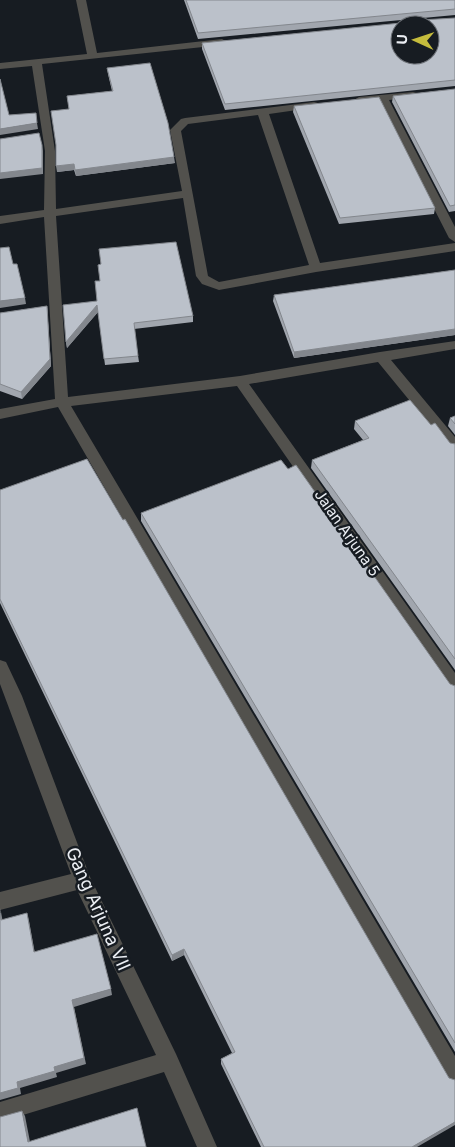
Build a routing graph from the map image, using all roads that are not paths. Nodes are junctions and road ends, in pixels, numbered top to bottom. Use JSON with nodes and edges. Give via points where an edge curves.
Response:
{"nodes":[{"id":1,"x":81,"y":0,"type":"edge"},
{"id":2,"x":229,"y":41,"type":"edge"},
{"id":3,"x":92,"y":54,"type":"junction"},
{"id":4,"x":37,"y":63,"type":"junction"},
{"id":5,"x":0,"y":66,"type":"edge"},
{"id":6,"x":428,"y":93,"type":"edge"},
{"id":7,"x":383,"y":98,"type":"junction"},
{"id":8,"x":346,"y":102,"type":"edge"},
{"id":9,"x":327,"y":104,"type":"edge"},
{"id":10,"x":262,"y":110,"type":"junction"},
{"id":11,"x":188,"y":194,"type":"junction"},
{"id":12,"x":50,"y":213,"type":"junction"},
{"id":13,"x":0,"y":220,"type":"edge"},
{"id":14,"x":455,"y":238,"type":"edge"},
{"id":15,"x":455,"y":247,"type":"edge"},
{"id":16,"x":316,"y":268,"type":"junction"},
{"id":17,"x":455,"y":346,"type":"edge"},
{"id":18,"x":380,"y":356,"type":"junction"},
{"id":19,"x":240,"y":380,"type":"junction"},
{"id":20,"x":62,"y":402,"type":"junction"},
{"id":21,"x":0,"y":414,"type":"edge"},
{"id":22,"x":455,"y":446,"type":"edge"},
{"id":23,"x":0,"y":667,"type":"edge"},
{"id":24,"x":455,"y":686,"type":"edge"},
{"id":25,"x":7,"y":697,"type":"edge"},
{"id":26,"x":82,"y":880,"type":"junction"},
{"id":27,"x":0,"y":901,"type":"edge"},
{"id":28,"x":169,"y":1061,"type":"junction"},
{"id":29,"x":455,"y":1076,"type":"edge"},
{"id":30,"x":0,"y":1112,"type":"edge"},
{"id":31,"x":207,"y":1147,"type":"edge"}],
"edges":[{"from":1,"to":3,"type":"street"},
{"from":2,"to":3,"type":"street"},
{"from":3,"to":4,"type":"street"},
{"from":4,"to":5,"type":"street"},
{"from":4,"to":12,"type":"street","via":[[41,134],[50,151]]},
{"from":6,"to":7,"type":"street"},
{"from":7,"to":8,"type":"street"},
{"from":7,"to":14,"type":"street"},
{"from":9,"to":10,"type":"street"},
{"from":10,"to":11,"type":"street","via":[[185,121],[179,125],[175,130]]},
{"from":10,"to":16,"type":"street"},
{"from":11,"to":12,"type":"street"},
{"from":11,"to":16,"type":"street","via":[[202,276],[210,284],[219,286]]},
{"from":12,"to":13,"type":"street"},
{"from":12,"to":20,"type":"street","via":[[51,306]]},
{"from":15,"to":16,"type":"street"},
{"from":17,"to":18,"type":"street"},
{"from":18,"to":19,"type":"street"},
{"from":18,"to":22,"type":"street"},
{"from":19,"to":20,"type":"street"},
{"from":19,"to":24,"type":"street","name":"Jalan Arjuna 5"},
{"from":20,"to":21,"type":"street"},
{"from":20,"to":29,"type":"street"},
{"from":23,"to":25,"type":"street","name":"Gang Arjuna VII"},
{"from":25,"to":26,"type":"street","name":"Gang Arjuna VII"},
{"from":26,"to":27,"type":"street"},
{"from":26,"to":28,"type":"street","name":"Gang Arjuna VII"},
{"from":28,"to":30,"type":"street"},
{"from":28,"to":31,"type":"street","name":"Gang Arjuna VII"}]}
